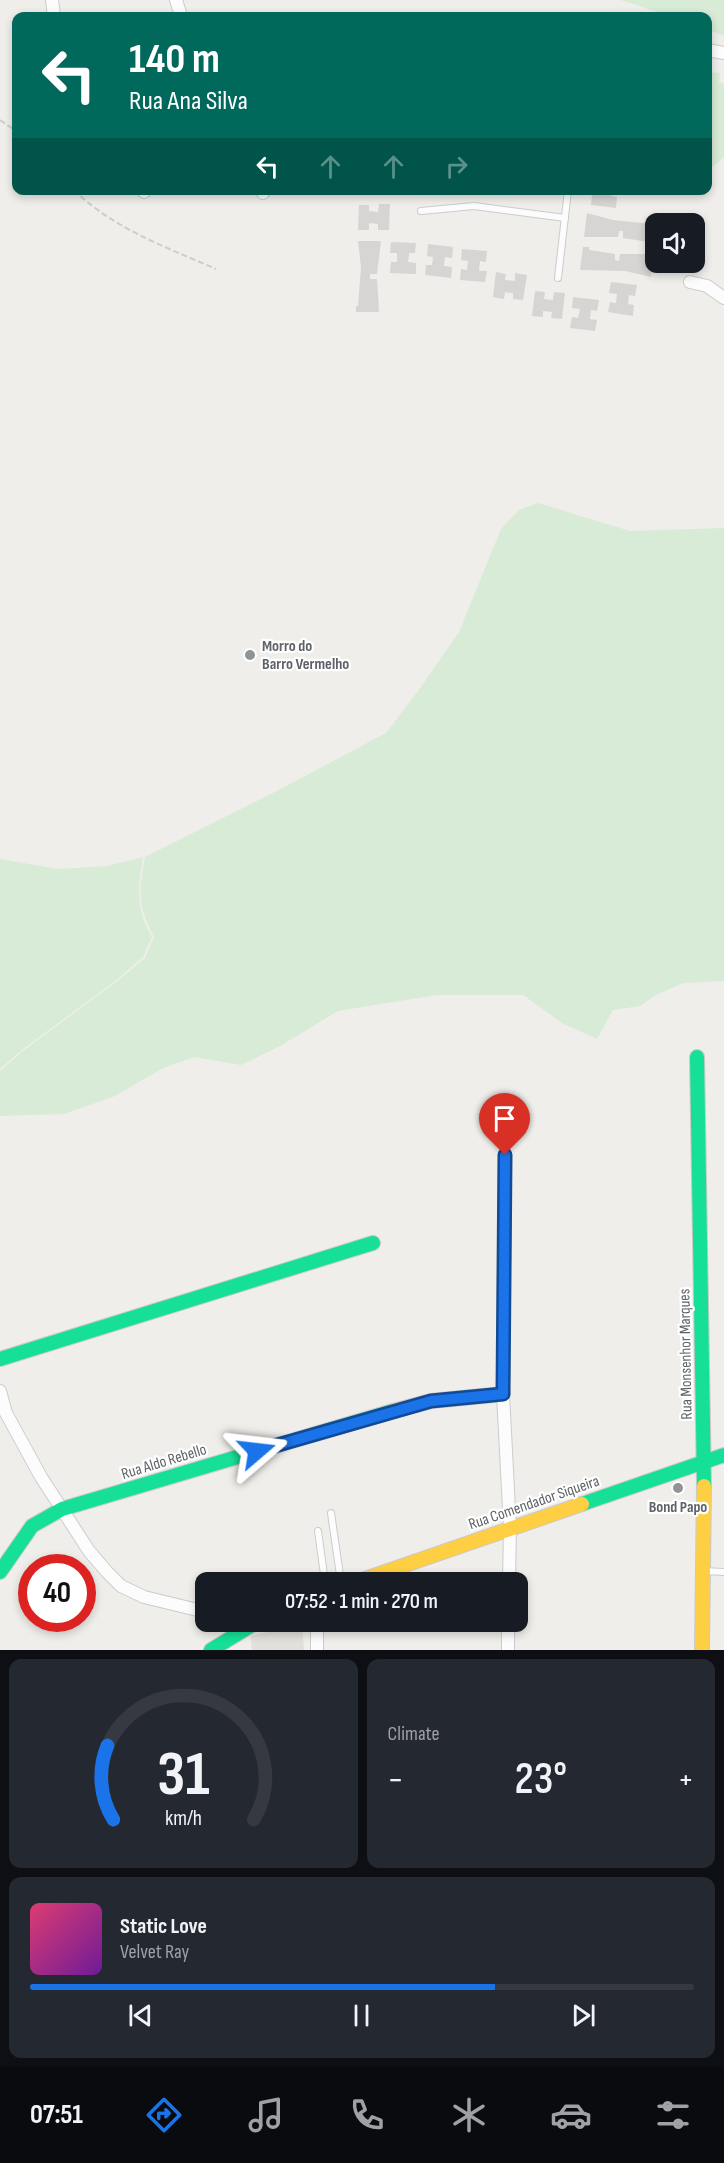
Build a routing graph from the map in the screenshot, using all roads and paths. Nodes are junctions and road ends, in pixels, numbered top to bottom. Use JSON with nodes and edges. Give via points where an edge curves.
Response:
{"nodes":[{"id":1,"x":79,"y":195,"type":"edge"},
{"id":2,"x":567,"y":195,"type":"edge"},
{"id":3,"x":421,"y":211,"type":"dead end"},
{"id":4,"x":565,"y":218,"type":"junction"},
{"id":5,"x":216,"y":269,"type":"dead end"},
{"id":6,"x":558,"y":278,"type":"dead end"},
{"id":7,"x":690,"y":282,"type":"dead end"},
{"id":8,"x":724,"y":298,"type":"edge"},
{"id":9,"x":698,"y":1057,"type":"dead end"},
{"id":10,"x":505,"y":1155,"type":"dead end"},
{"id":11,"x":373,"y":1243,"type":"dead end"},
{"id":12,"x":0,"y":1359,"type":"edge"},
{"id":13,"x":0,"y":1391,"type":"edge"},
{"id":14,"x":503,"y":1394,"type":"junction"},
{"id":15,"x":3,"y":1413,"type":"edge"},
{"id":16,"x":724,"y":1455,"type":"edge"},
{"id":17,"x":704,"y":1461,"type":"junction"},
{"id":18,"x":62,"y":1509,"type":"junction"},
{"id":19,"x":331,"y":1514,"type":"dead end"},
{"id":20,"x":510,"y":1528,"type":"junction"},
{"id":21,"x":318,"y":1531,"type":"dead end"},
{"id":22,"x":703,"y":1571,"type":"junction"},
{"id":23,"x":0,"y":1572,"type":"edge"},
{"id":24,"x":324,"y":1572,"type":"edge"},
{"id":25,"x":340,"y":1572,"type":"edge"},
{"id":26,"x":385,"y":1572,"type":"edge"},
{"id":27,"x":509,"y":1572,"type":"edge"},
{"id":28,"x":724,"y":1572,"type":"edge"},
{"id":29,"x":195,"y":1609,"type":"edge"},
{"id":30,"x":235,"y":1632,"type":"edge"},
{"id":31,"x":317,"y":1632,"type":"edge"},
{"id":32,"x":508,"y":1632,"type":"edge"},
{"id":33,"x":211,"y":1650,"type":"edge"},
{"id":34,"x":317,"y":1650,"type":"edge"},
{"id":35,"x":508,"y":1650,"type":"edge"},
{"id":36,"x":702,"y":1650,"type":"edge"}],
"edges":[{"from":1,"to":5,"type":"path","via":[[98,212],[132,232]]},
{"from":2,"to":4,"type":"lane"},
{"from":3,"to":4,"type":"lane","via":[[474,206]]},
{"from":4,"to":6,"type":"lane"},
{"from":7,"to":8,"type":"street","via":[[707,286]]},
{"from":9,"to":17,"type":"street","name":"Rua Monsenhor Marques"},
{"from":10,"to":14,"type":"street"},
{"from":11,"to":12,"type":"street"},
{"from":13,"to":15,"type":"street"},
{"from":14,"to":18,"type":"street","name":"Rua Aldo Rebello","via":[[409,1406]]},
{"from":14,"to":20,"type":"street"},
{"from":15,"to":18,"type":"street"},
{"from":16,"to":17,"type":"street","name":"Rua Comendador Siqueira"},
{"from":17,"to":20,"type":"street","name":"Rua Comendador Siqueira"},
{"from":17,"to":22,"type":"street","name":"Rua Monsenhor Marques"},
{"from":18,"to":23,"type":"street","name":"Rua Aldo Rebello","via":[[32,1526]]},
{"from":18,"to":29,"type":"street","via":[[89,1551],[121,1586],[144,1597]]},
{"from":19,"to":25,"type":"lane"},
{"from":20,"to":26,"type":"street","name":"Rua Comendador Siqueira"},
{"from":20,"to":27,"type":"street"},
{"from":21,"to":24,"type":"lane"},
{"from":22,"to":28,"type":"lane"},
{"from":22,"to":36,"type":"street","name":"Rua Monsenhor Marques"},
{"from":30,"to":33,"type":"street"},
{"from":31,"to":34,"type":"street"},
{"from":32,"to":35,"type":"street"}]}
